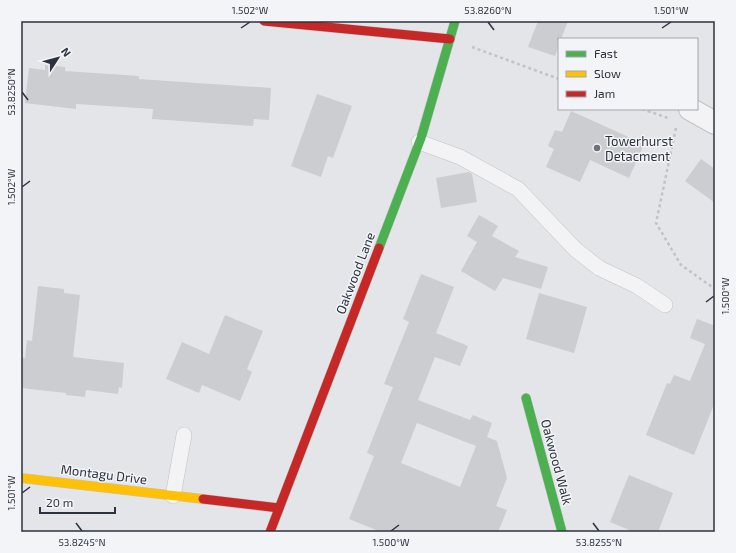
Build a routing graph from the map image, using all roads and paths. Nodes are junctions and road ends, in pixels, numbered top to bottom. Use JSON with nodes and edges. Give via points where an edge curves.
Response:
{"nodes":[{"id":1,"x":269,"y":21,"type":"edge"},
{"id":2,"x":455,"y":21,"type":"edge"},
{"id":3,"x":450,"y":39,"type":"junction"},
{"id":4,"x":558,"y":79,"type":"edge"},
{"id":5,"x":684,"y":115,"type":"edge"},
{"id":6,"x":715,"y":123,"type":"edge"},
{"id":7,"x":419,"y":142,"type":"junction"},
{"id":8,"x":715,"y":289,"type":"edge"},
{"id":9,"x":665,"y":304,"type":"dead end"},
{"id":10,"x":526,"y":398,"type":"dead end"},
{"id":11,"x":184,"y":435,"type":"dead end"},
{"id":12,"x":21,"y":478,"type":"edge"},
{"id":13,"x":173,"y":496,"type":"junction"},
{"id":14,"x":279,"y":508,"type":"junction"},
{"id":15,"x":270,"y":532,"type":"edge"},
{"id":16,"x":562,"y":532,"type":"edge"}],
"edges":[{"from":1,"to":3,"type":"street"},
{"from":2,"to":3,"type":"street","name":"Oakwood Lane"},
{"from":3,"to":4,"type":"path"},
{"from":3,"to":7,"type":"street","name":"Oakwood Lane"},
{"from":5,"to":6,"type":"street"},
{"from":5,"to":8,"type":"path","via":[[656,223],[681,265]]},
{"from":7,"to":9,"type":"lane","via":[[460,157],[518,189],[575,250],[599,268],[637,286]]},
{"from":7,"to":14,"type":"street","name":"Oakwood Lane"},
{"from":10,"to":16,"type":"street","name":"Oakwood Walk"},
{"from":11,"to":13,"type":"lane"},
{"from":12,"to":13,"type":"street","name":"Montagu Drive"},
{"from":13,"to":14,"type":"street","name":"Montagu Drive"},
{"from":14,"to":15,"type":"street","name":"Oakwood Lane"}]}
